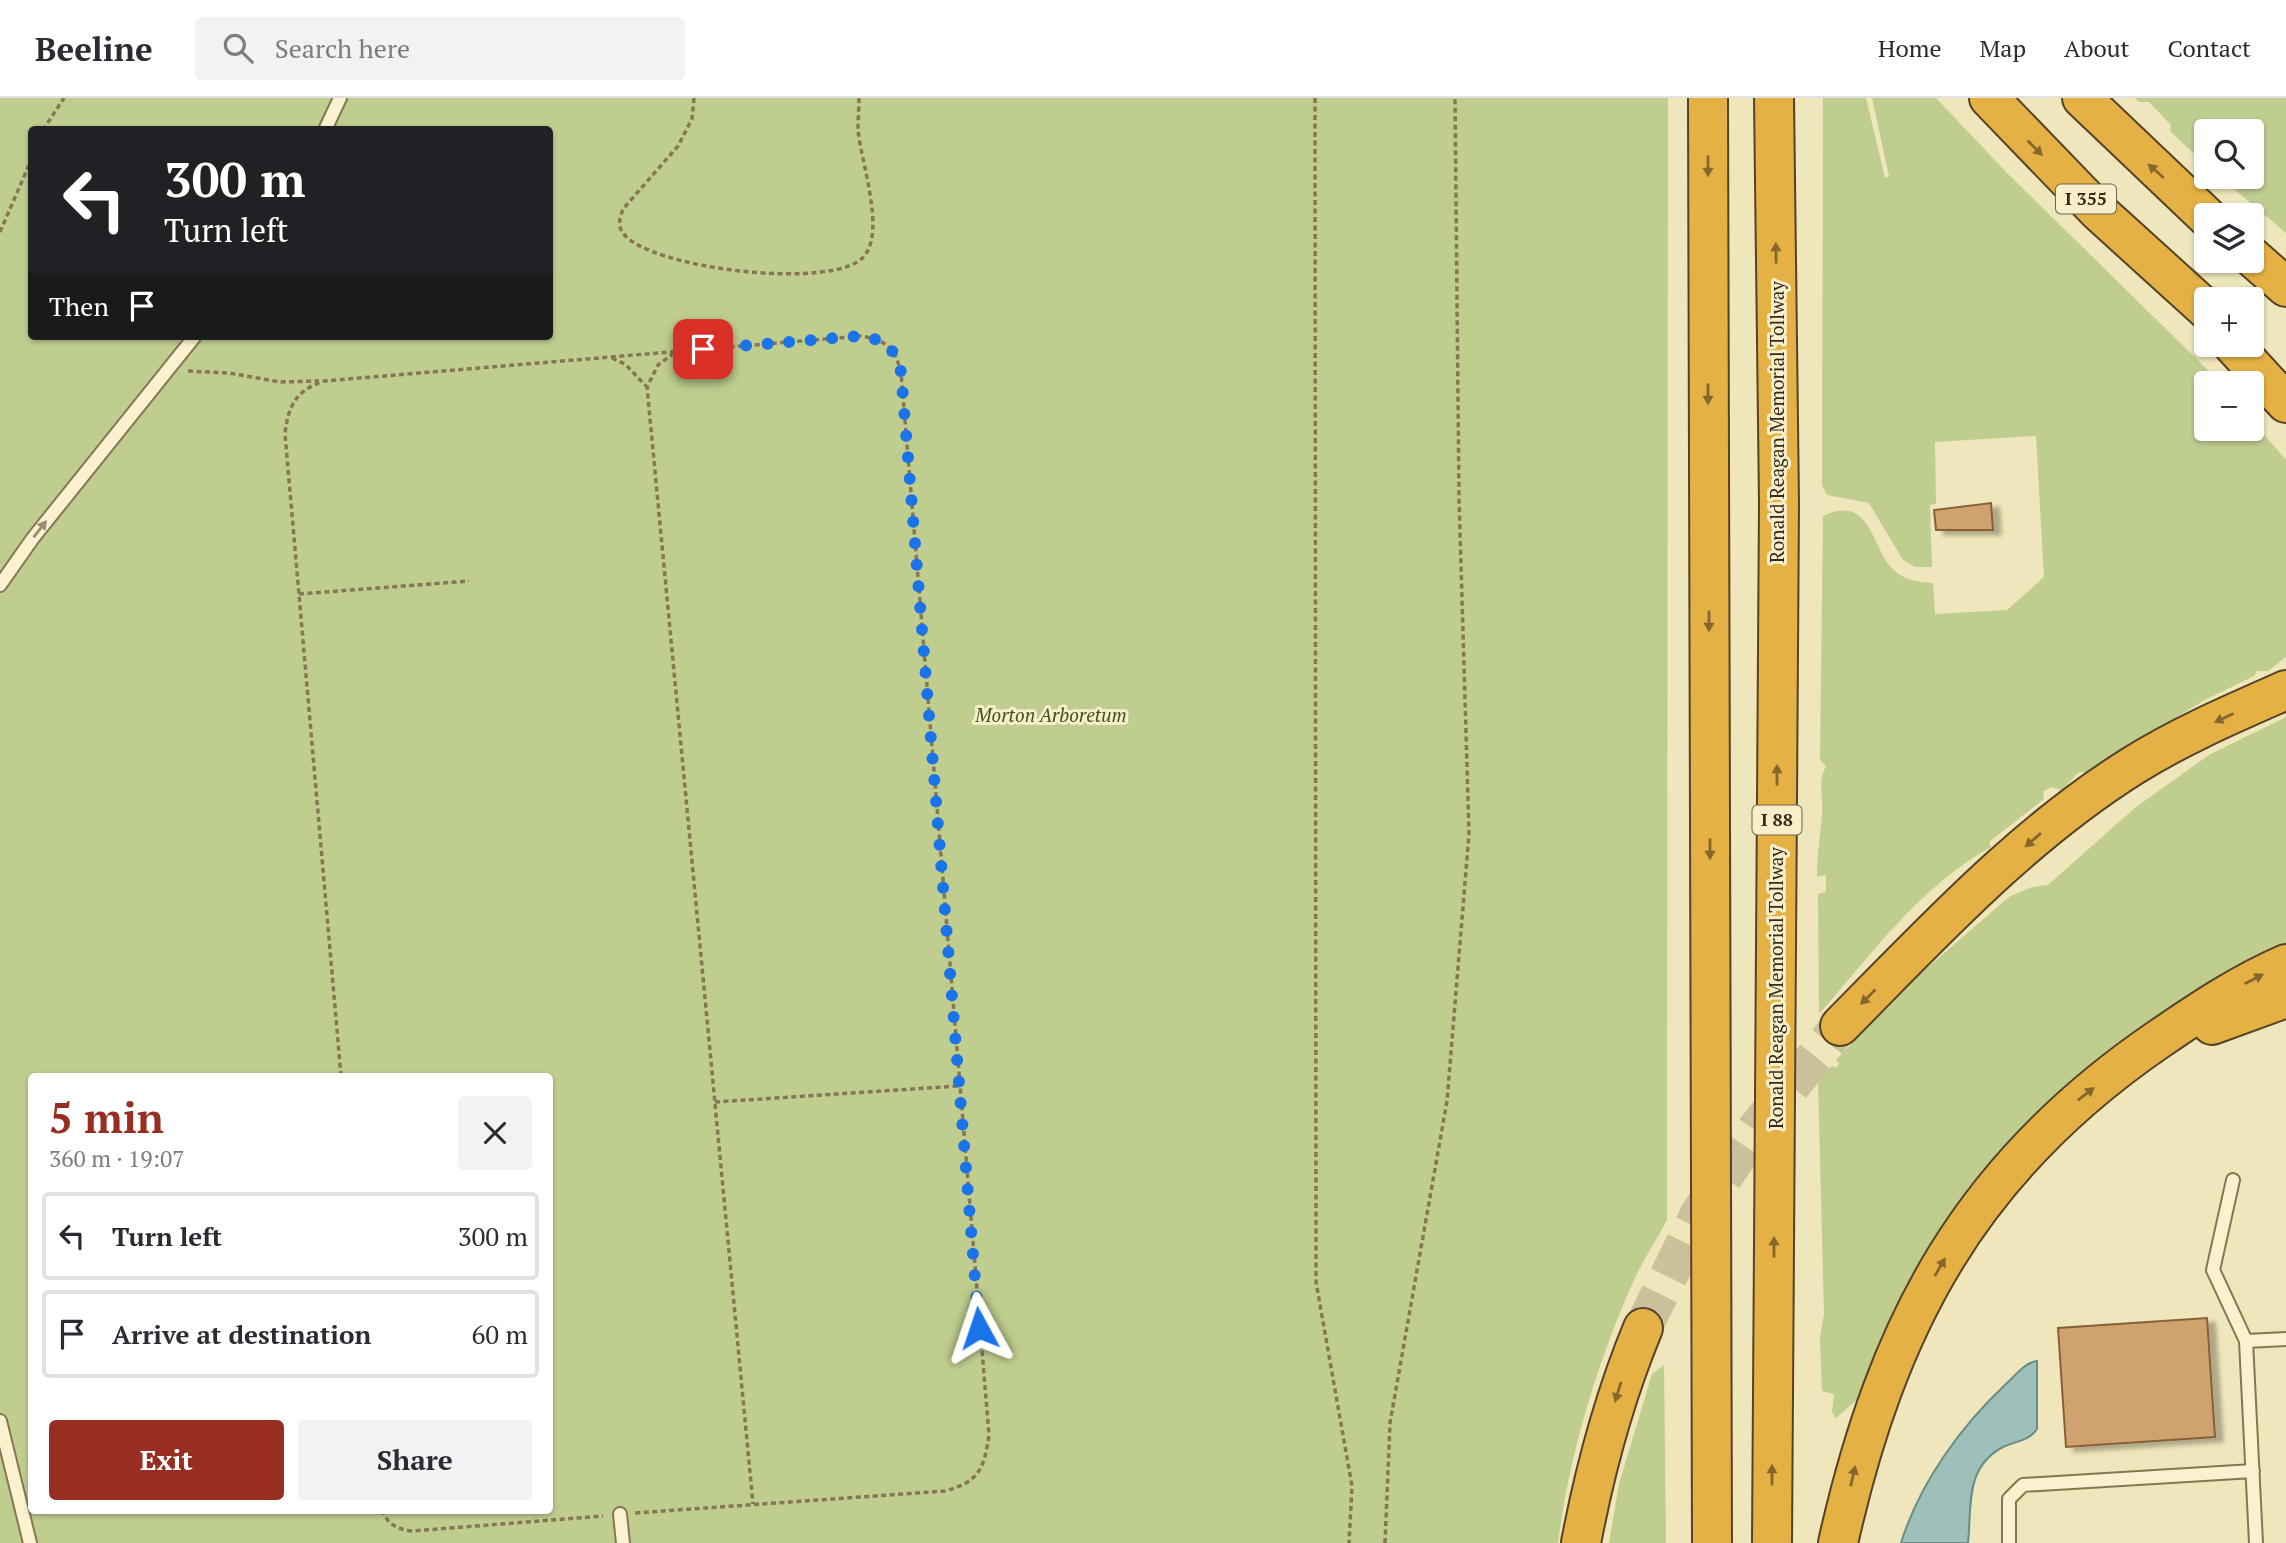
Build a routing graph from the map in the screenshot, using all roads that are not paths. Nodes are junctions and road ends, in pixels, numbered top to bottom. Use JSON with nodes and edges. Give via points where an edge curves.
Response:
{"nodes":[{"id":1,"x":340,"y":98,"type":"edge"},
{"id":2,"x":1708,"y":98,"type":"edge"},
{"id":3,"x":1774,"y":98,"type":"edge"},
{"id":4,"x":1989,"y":98,"type":"edge"},
{"id":5,"x":2082,"y":98,"type":"edge"},
{"id":6,"x":327,"y":126,"type":"edge"},
{"id":7,"x":2194,"y":205,"type":"edge"},
{"id":8,"x":2264,"y":268,"type":"edge"},
{"id":9,"x":2286,"y":287,"type":"edge"},
{"id":10,"x":2194,"y":300,"type":"edge"},
{"id":11,"x":192,"y":340,"type":"edge"},
{"id":12,"x":2244,"y":357,"type":"edge"},
{"id":13,"x":2264,"y":357,"type":"edge"},
{"id":14,"x":2286,"y":375,"type":"edge"},
{"id":15,"x":2286,"y":403,"type":"edge"},
{"id":16,"x":0,"y":584,"type":"edge"},
{"id":17,"x":2286,"y":690,"type":"edge"},
{"id":18,"x":2286,"y":964,"type":"edge"},
{"id":19,"x":2286,"y":998,"type":"edge"},
{"id":20,"x":1840,"y":1026,"type":"tunnel mouth"},
{"id":21,"x":2135,"y":1055,"type":"junction"},
{"id":22,"x":2233,"y":1180,"type":"dead end"},
{"id":23,"x":1643,"y":1328,"type":"tunnel mouth"},
{"id":24,"x":2286,"y":1339,"type":"edge"},
{"id":25,"x":2246,"y":1341,"type":"junction"},
{"id":26,"x":0,"y":1421,"type":"edge"},
{"id":27,"x":2253,"y":1471,"type":"junction"},
{"id":28,"x":620,"y":1514,"type":"road end"},
{"id":29,"x":30,"y":1543,"type":"edge"},
{"id":30,"x":623,"y":1543,"type":"edge"},
{"id":31,"x":1581,"y":1543,"type":"edge"},
{"id":32,"x":1712,"y":1543,"type":"edge"},
{"id":33,"x":1772,"y":1543,"type":"edge"},
{"id":34,"x":1838,"y":1543,"type":"edge"},
{"id":35,"x":2009,"y":1543,"type":"edge"},
{"id":36,"x":2256,"y":1543,"type":"edge"}],
"edges":[{"from":1,"to":6,"type":"lane"},
{"from":2,"to":32,"type":"highway","one_way":true},
{"from":33,"to":3,"type":"highway","name":"Ronald Reagan Memorial Tollway","number":"I 88","one_way":true,"via":[[1779,503]]},
{"from":4,"to":10,"type":"highway","number":"I 355","one_way":true,"via":[[2099,212]]},
{"from":7,"to":5,"type":"highway","one_way":true},
{"from":8,"to":9,"type":"highway"},
{"from":16,"to":11,"type":"lane","one_way":true},
{"from":12,"to":15,"type":"highway"},
{"from":13,"to":14,"type":"highway"},
{"from":17,"to":20,"type":"highway","one_way":true,"via":[[2177,740],[2051,823],[1974,890]]},
{"from":21,"to":18,"type":"highway","one_way":true,"via":[[2211,1003]]},
{"from":19,"to":21,"type":"highway"},
{"from":34,"to":21,"type":"highway","one_way":true,"via":[[1856,1462],[1881,1388],[1916,1309],[1962,1230],[2018,1160],[2072,1105]]},
{"from":22,"to":25,"type":"lane","via":[[2213,1270]]},
{"from":23,"to":31,"type":"highway","one_way":true,"via":[[1605,1435]]},
{"from":24,"to":25,"type":"lane"},
{"from":25,"to":27,"type":"lane"},
{"from":26,"to":29,"type":"lane"},
{"from":27,"to":35,"type":"lane","via":[[2023,1485],[2009,1499]]},
{"from":27,"to":36,"type":"lane"},
{"from":28,"to":30,"type":"lane"}]}
